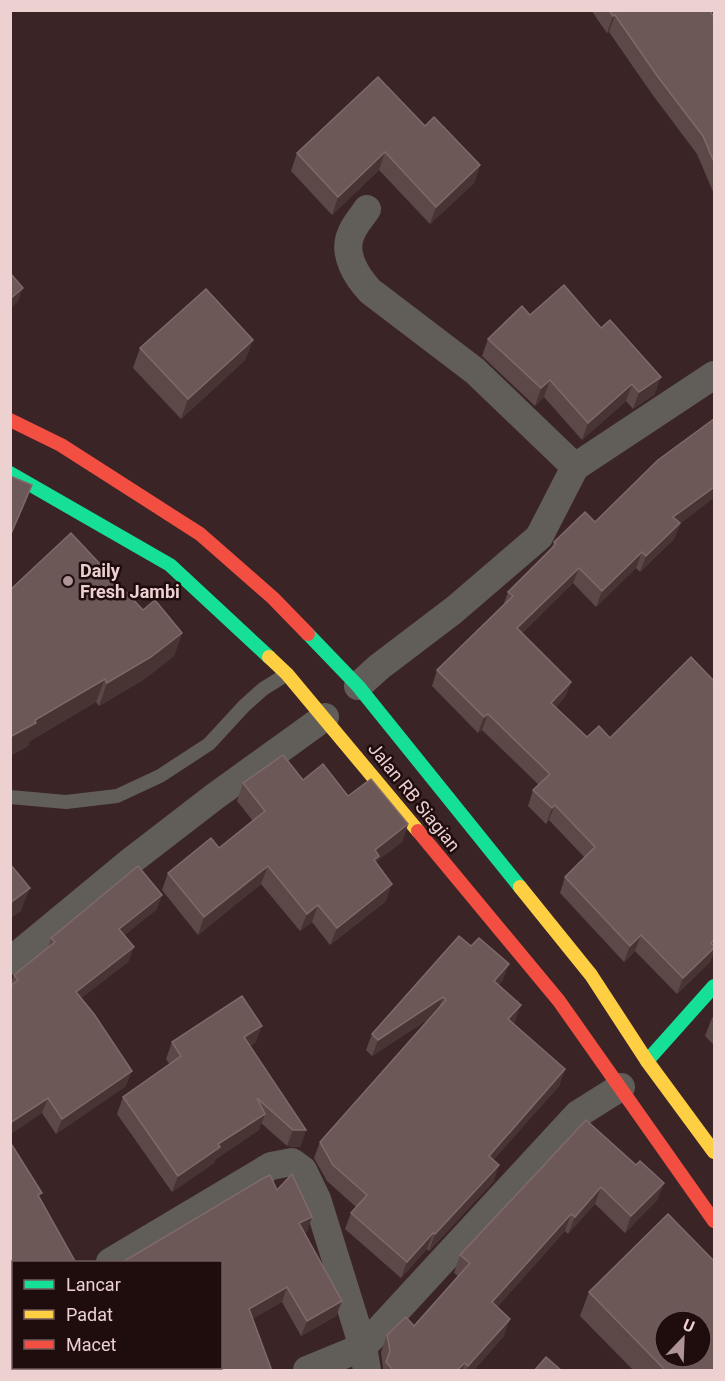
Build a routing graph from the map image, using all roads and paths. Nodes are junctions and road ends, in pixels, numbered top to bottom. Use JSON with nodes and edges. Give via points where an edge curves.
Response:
{"nodes":[{"id":1,"x":367,"y":209,"type":"dead end"},
{"id":2,"x":714,"y":375,"type":"edge"},
{"id":3,"x":10,"y":420,"type":"edge"},
{"id":4,"x":575,"y":467,"type":"junction"},
{"id":5,"x":10,"y":473,"type":"edge"},
{"id":6,"x":287,"y":674,"type":"junction"},
{"id":7,"x":358,"y":686,"type":"junction"},
{"id":8,"x":325,"y":717,"type":"junction"},
{"id":9,"x":10,"y":797,"type":"edge"},
{"id":10,"x":10,"y":961,"type":"edge"},
{"id":11,"x":714,"y":986,"type":"edge"},
{"id":12,"x":647,"y":1061,"type":"junction"},
{"id":13,"x":621,"y":1087,"type":"junction"},
{"id":14,"x":714,"y":1152,"type":"edge"},
{"id":15,"x":714,"y":1221,"type":"edge"},
{"id":16,"x":113,"y":1261,"type":"edge"},
{"id":17,"x":365,"y":1359,"type":"edge"},
{"id":18,"x":307,"y":1371,"type":"edge"}],
"edges":[{"from":1,"to":4,"type":"street","via":[[350,235],[350,261],[359,279],[475,371]]},
{"from":2,"to":4,"type":"street"},
{"from":3,"to":7,"type":"main road","name":"Jalan RB Siagian","via":[[61,445],[200,534],[273,598]]},
{"from":4,"to":7,"type":"street","via":[[539,537]]},
{"from":5,"to":6,"type":"main road","name":"Jalan RB Siagian","via":[[170,565]]},
{"from":6,"to":8,"type":"main road","name":"Jalan RB Siagian"},
{"from":6,"to":9,"type":"lane","via":[[250,700],[209,744],[160,776],[117,796],[66,802]]},
{"from":7,"to":12,"type":"main road","name":"Jalan RB Siagian","via":[[591,975]]},
{"from":8,"to":10,"type":"street","via":[[131,861]]},
{"from":8,"to":13,"type":"main road","name":"Jalan RB Siagian","via":[[559,1002]]},
{"from":11,"to":12,"type":"main road"},
{"from":12,"to":14,"type":"main road","name":"Jalan RB Siagian"},
{"from":13,"to":15,"type":"main road","name":"Jalan RB Siagian"},
{"from":13,"to":17,"type":"street","via":[[578,1114]]},
{"from":16,"to":17,"type":"street","via":[[270,1166],[292,1162],[303,1170],[316,1199]]},
{"from":17,"to":18,"type":"street"}]}
